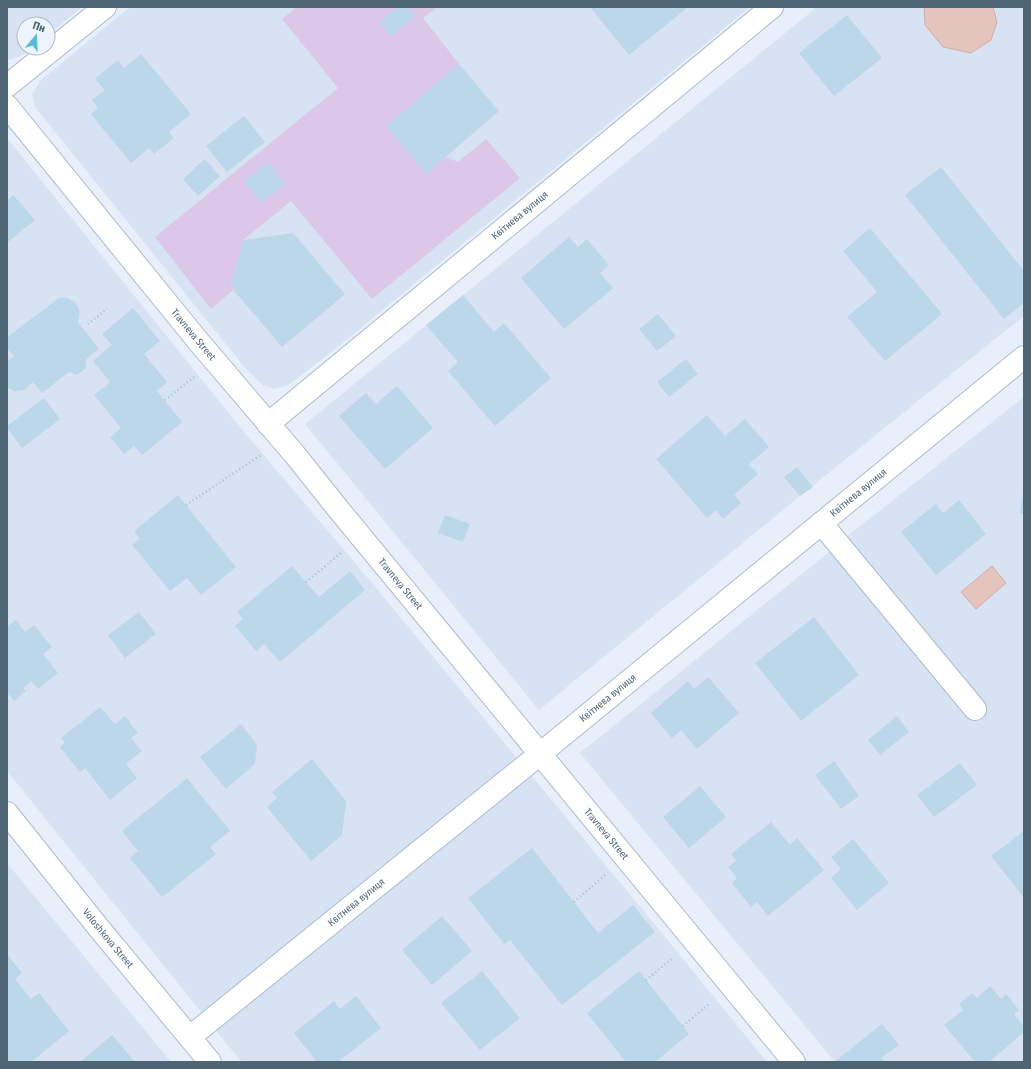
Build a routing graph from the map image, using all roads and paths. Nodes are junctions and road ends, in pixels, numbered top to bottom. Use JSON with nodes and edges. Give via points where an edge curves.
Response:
{"nodes":[{"id":1,"x":105,"y":7,"type":"edge"},
{"id":2,"x":772,"y":7,"type":"edge"},
{"id":3,"x":7,"y":86,"type":"edge"},
{"id":4,"x":7,"y":106,"type":"edge"},
{"id":5,"x":107,"y":309,"type":"dead end"},
{"id":6,"x":88,"y":324,"type":"dead end"},
{"id":7,"x":1024,"y":357,"type":"edge"},
{"id":8,"x":195,"y":376,"type":"dead end"},
{"id":9,"x":165,"y":400,"type":"dead end"},
{"id":10,"x":268,"y":424,"type":"junction"},
{"id":11,"x":265,"y":453,"type":"dead end"},
{"id":12,"x":186,"y":505,"type":"dead end"},
{"id":13,"x":821,"y":523,"type":"junction"},
{"id":14,"x":344,"y":550,"type":"dead end"},
{"id":15,"x":306,"y":582,"type":"dead end"},
{"id":16,"x":975,"y":709,"type":"dead end"},
{"id":17,"x":540,"y":754,"type":"junction"},
{"id":18,"x":7,"y":813,"type":"edge"},
{"id":19,"x":626,"y":858,"type":"junction"},
{"id":20,"x":574,"y":902,"type":"dead end"},
{"id":21,"x":694,"y":942,"type":"junction"},
{"id":22,"x":646,"y":980,"type":"dead end"},
{"id":23,"x":731,"y":986,"type":"junction"},
{"id":24,"x":683,"y":1026,"type":"dead end"},
{"id":25,"x":190,"y":1037,"type":"junction"},
{"id":26,"x":210,"y":1062,"type":"edge"},
{"id":27,"x":794,"y":1062,"type":"edge"}],
"edges":[{"from":1,"to":3,"type":"street"},
{"from":2,"to":10,"type":"street","name":"Квітнева вулиця"},
{"from":4,"to":10,"type":"street","name":"Travneva Street"},
{"from":5,"to":6,"type":"path"},
{"from":7,"to":13,"type":"street","name":"Квітнева вулиця"},
{"from":8,"to":9,"type":"path"},
{"from":10,"to":17,"type":"street","name":"Travneva Street"},
{"from":11,"to":12,"type":"path"},
{"from":13,"to":16,"type":"street"},
{"from":13,"to":17,"type":"street","name":"Квітнева вулиця"},
{"from":14,"to":15,"type":"path"},
{"from":17,"to":19,"type":"street","name":"Travneva Street"},
{"from":17,"to":25,"type":"street","name":"Квітнева вулиця"},
{"from":18,"to":25,"type":"street","name":"Voloshkova Street"},
{"from":19,"to":20,"type":"path"},
{"from":19,"to":21,"type":"street","name":"Travneva Street"},
{"from":21,"to":22,"type":"path"},
{"from":21,"to":23,"type":"street","name":"Travneva Street"},
{"from":23,"to":24,"type":"path"},
{"from":23,"to":27,"type":"street","name":"Travneva Street"},
{"from":25,"to":26,"type":"street","name":"Voloshkova Street"}]}
